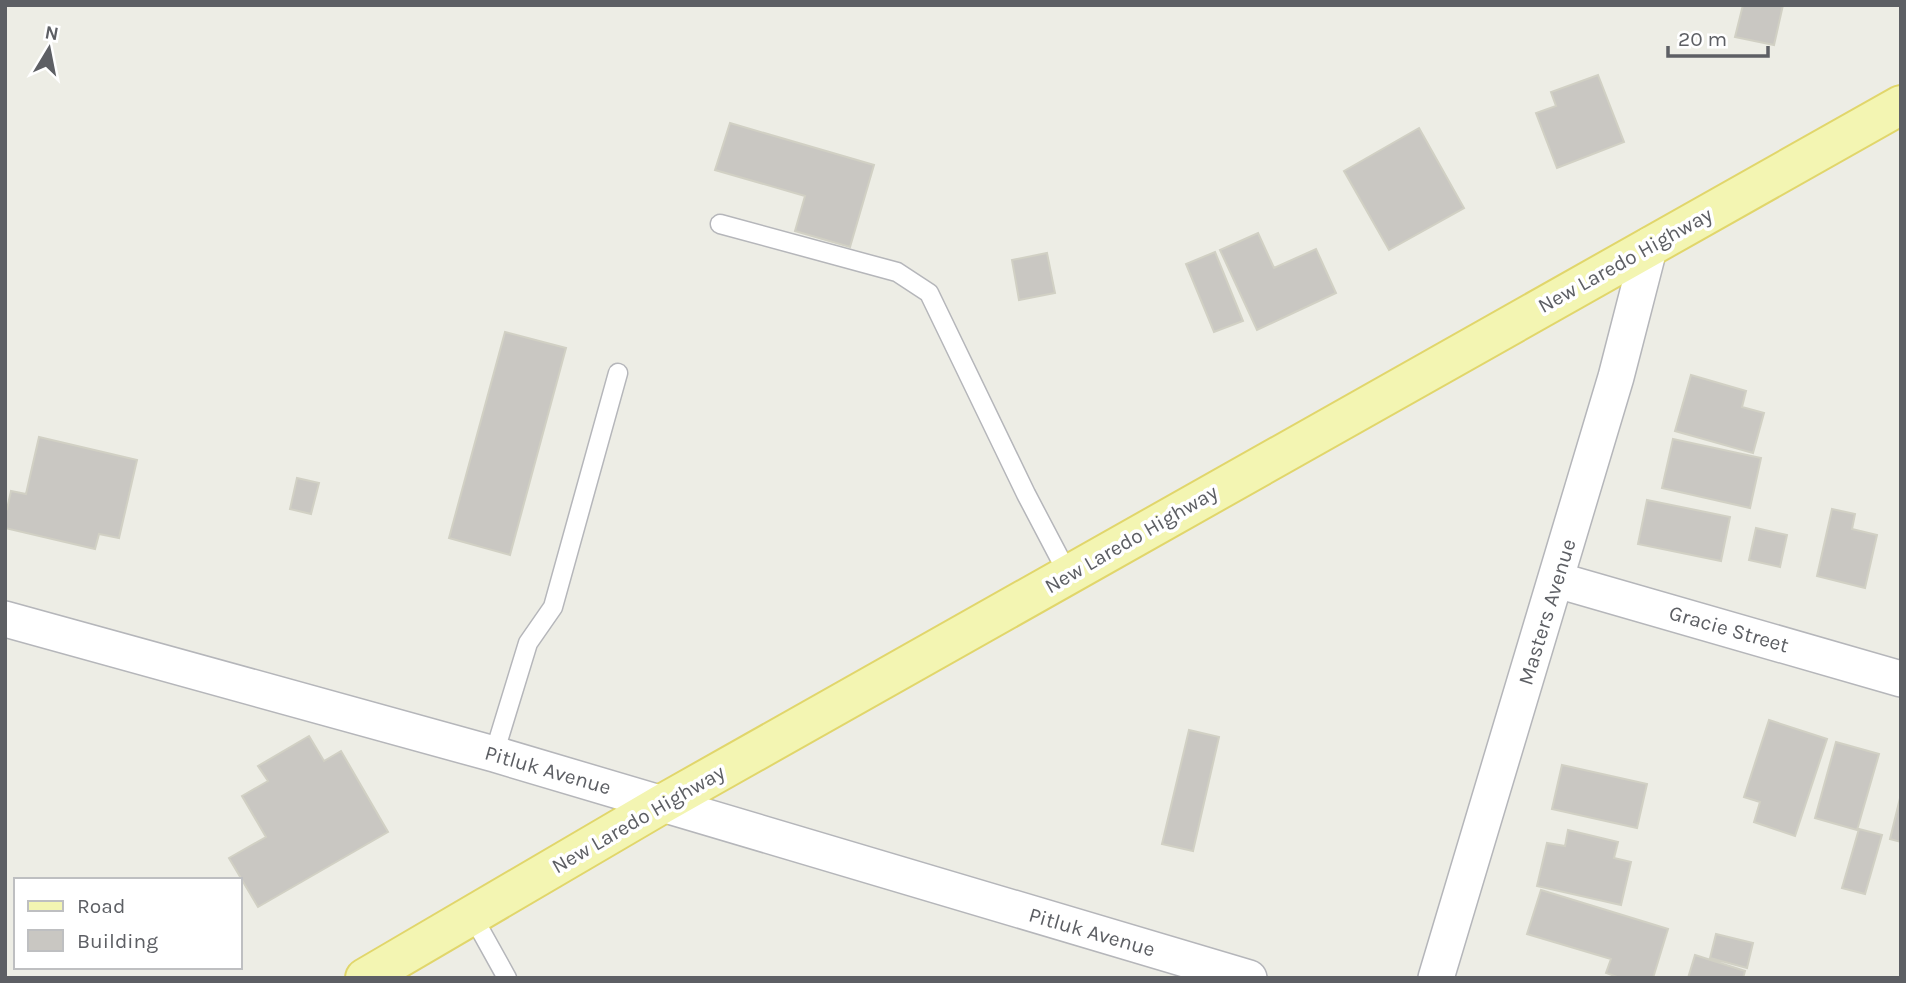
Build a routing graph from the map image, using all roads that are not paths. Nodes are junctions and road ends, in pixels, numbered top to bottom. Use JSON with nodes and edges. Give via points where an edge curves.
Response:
{"nodes":[{"id":1,"x":1901,"y":104,"type":"edge"},
{"id":2,"x":720,"y":224,"type":"dead end"},
{"id":3,"x":1650,"y":245,"type":"junction"},
{"id":4,"x":618,"y":373,"type":"dead end"},
{"id":5,"x":1068,"y":574,"type":"junction"},
{"id":6,"x":1557,"y":580,"type":"junction"},
{"id":7,"x":5,"y":619,"type":"edge"},
{"id":8,"x":1901,"y":679,"type":"edge"},
{"id":9,"x":494,"y":754,"type":"junction"},
{"id":10,"x":662,"y":804,"type":"junction"},
{"id":11,"x":472,"y":915,"type":"junction"},
{"id":12,"x":365,"y":978,"type":"edge"},
{"id":13,"x":507,"y":978,"type":"edge"},
{"id":14,"x":1249,"y":978,"type":"edge"},
{"id":15,"x":1436,"y":978,"type":"edge"}],
"edges":[{"from":1,"to":3,"type":"main road","name":"New Laredo Highway"},
{"from":2,"to":5,"type":"lane","via":[[897,272],[929,293]]},
{"from":3,"to":5,"type":"main road","name":"New Laredo Highway"},
{"from":3,"to":6,"type":"street","name":"Masters Avenue"},
{"from":4,"to":9,"type":"lane","via":[[553,607],[528,643]]},
{"from":5,"to":10,"type":"main road","name":"New Laredo Highway"},
{"from":6,"to":8,"type":"street","name":"Gracie Street"},
{"from":6,"to":15,"type":"street","name":"Masters Avenue"},
{"from":7,"to":9,"type":"street","name":"Pitluk Avenue"},
{"from":9,"to":10,"type":"street","name":"Pitluk Avenue"},
{"from":10,"to":11,"type":"main road","name":"New Laredo Highway"},
{"from":10,"to":14,"type":"street","name":"Pitluk Avenue"},
{"from":11,"to":12,"type":"main road","name":"New Laredo Highway"},
{"from":11,"to":13,"type":"lane"}]}
